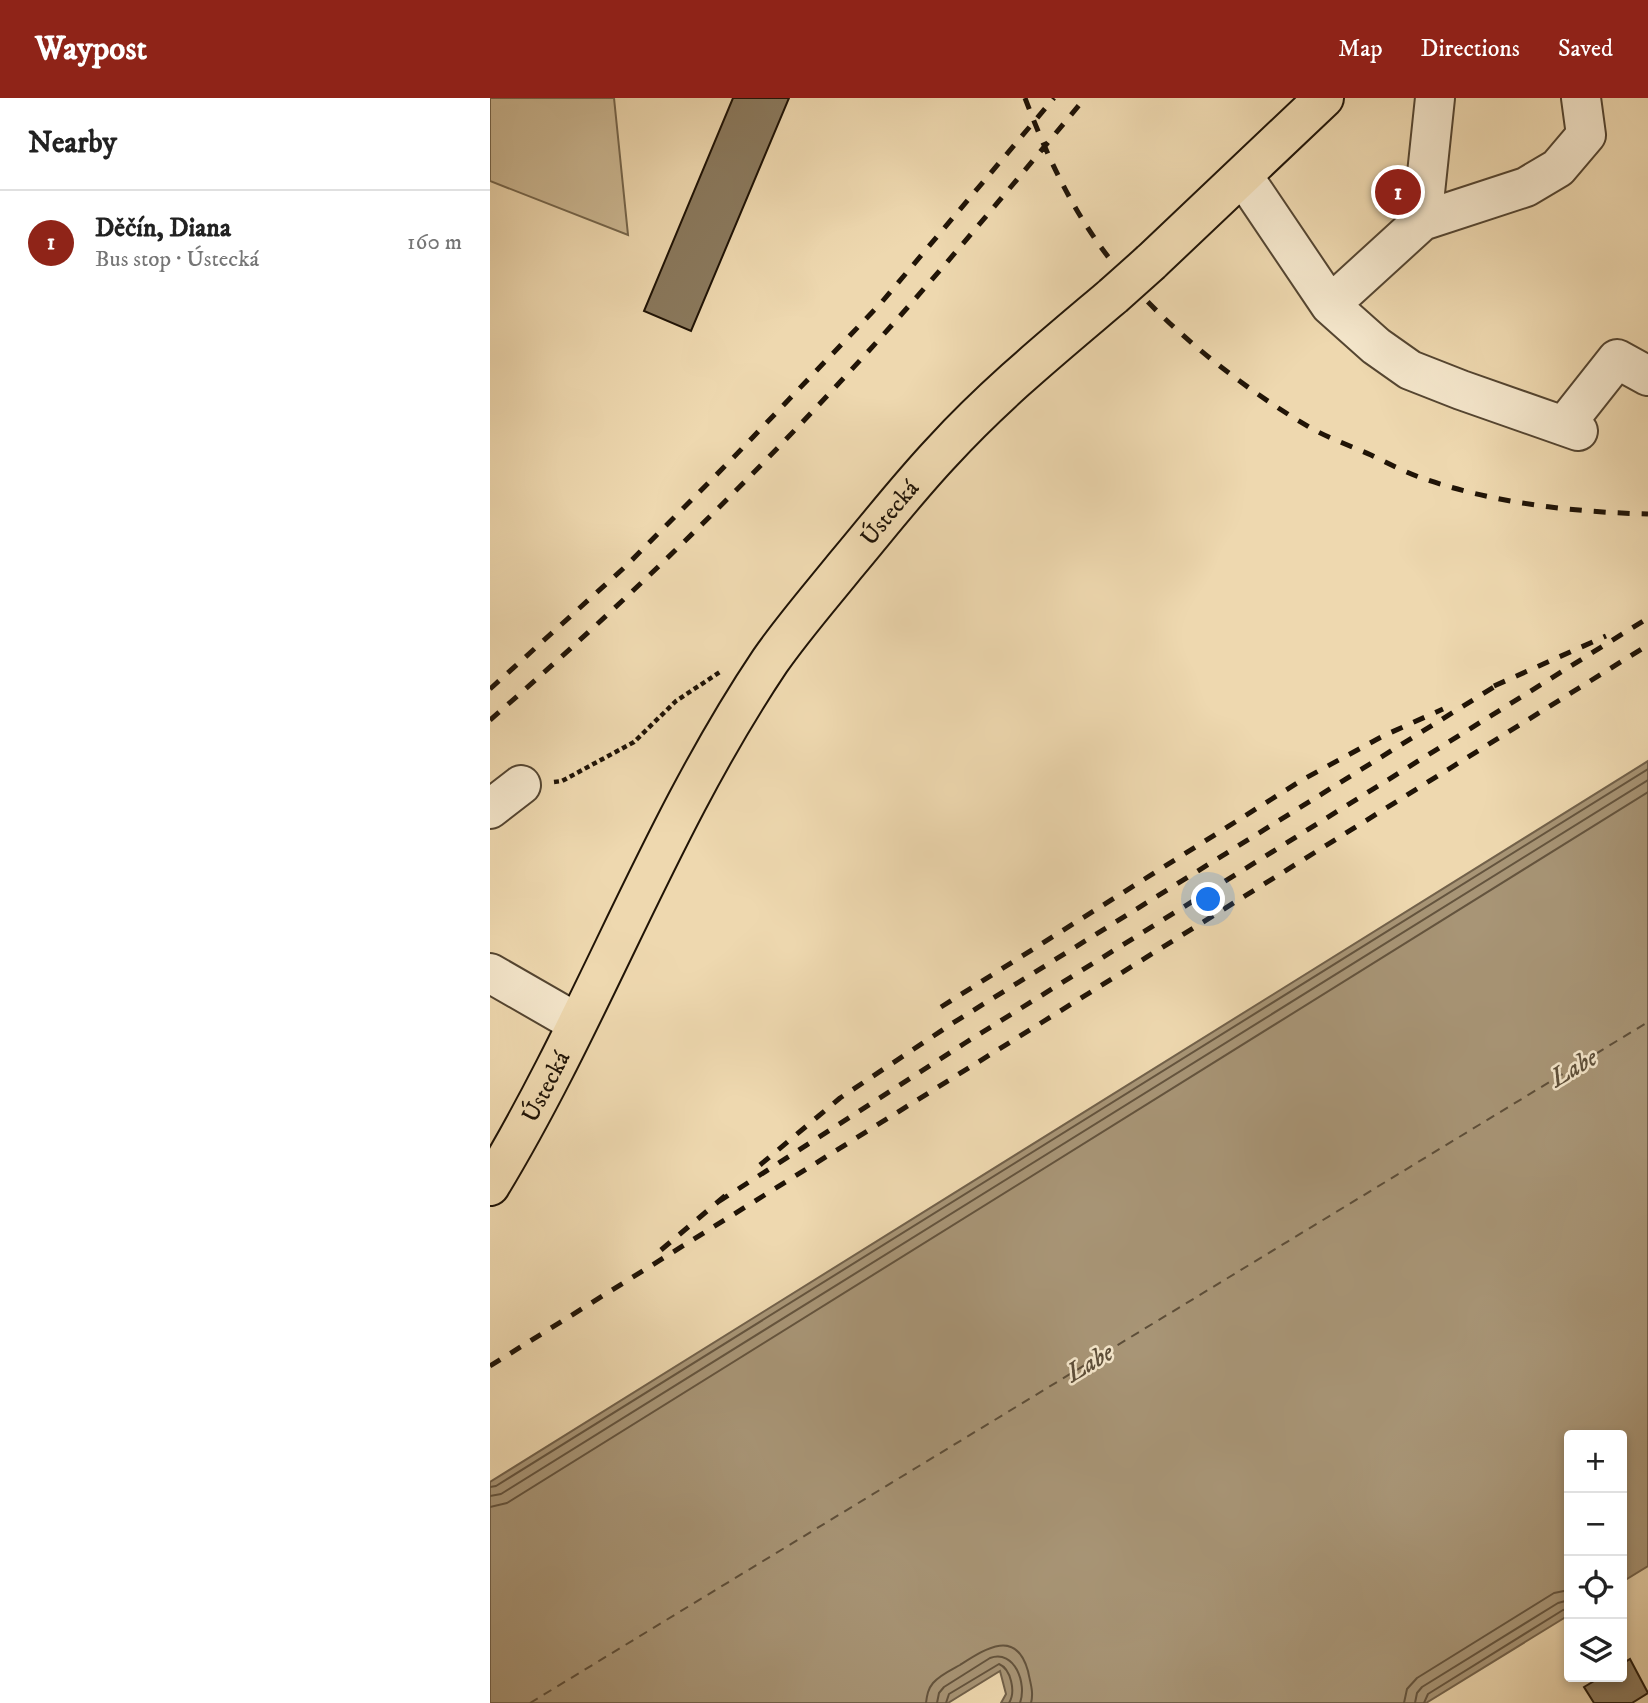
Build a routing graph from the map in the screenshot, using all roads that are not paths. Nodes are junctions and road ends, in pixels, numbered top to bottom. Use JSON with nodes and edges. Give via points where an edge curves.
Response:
{"nodes":[{"id":1,"x":1324,"y":98,"type":"edge"},
{"id":2,"x":1435,"y":98,"type":"edge"},
{"id":3,"x":1581,"y":98,"type":"edge"},
{"id":4,"x":1243,"y":176,"type":"junction"},
{"id":5,"x":1422,"y":221,"type":"junction"},
{"id":6,"x":1331,"y":305,"type":"junction"},
{"id":7,"x":1648,"y":376,"type":"edge"},
{"id":8,"x":521,"y":785,"type":"road end"},
{"id":9,"x":490,"y":809,"type":"edge"},
{"id":10,"x":490,"y":973,"type":"edge"},
{"id":11,"x":577,"y":1023,"type":"junction"},
{"id":12,"x":490,"y":1186,"type":"edge"}],
"edges":[{"from":1,"to":4,"type":"main road","name":"Ústecká"},
{"from":2,"to":5,"type":"street"},
{"from":3,"to":5,"type":"street","via":[[1586,135],[1558,168],[1526,187]]},
{"from":4,"to":6,"type":"street"},
{"from":4,"to":11,"type":"main road","name":"Ústecká","bridge":true,"via":[[942,452],[831,583],[771,660],[695,788]]},
{"from":5,"to":6,"type":"street"},
{"from":6,"to":7,"type":"street","via":[[1410,370],[1571,428],[1617,359]]},
{"from":8,"to":9,"type":"street"},
{"from":10,"to":11,"type":"street","name":"Ústecká"},
{"from":11,"to":12,"type":"main road","name":"Ústecká"}]}
